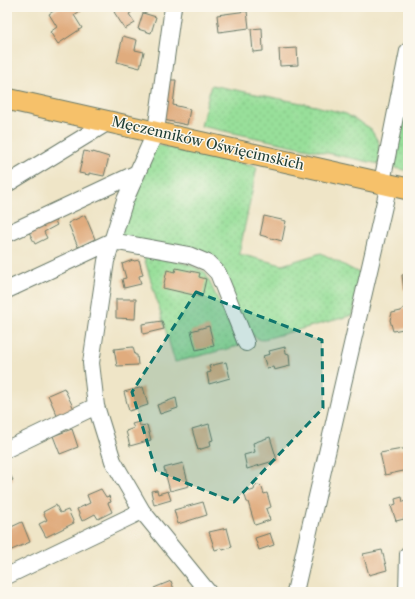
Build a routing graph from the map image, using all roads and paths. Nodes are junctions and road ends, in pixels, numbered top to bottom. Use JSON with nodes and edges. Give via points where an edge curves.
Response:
{"nodes":[{"id":1,"x":173,"y":7,"type":"edge"},
{"id":2,"x":408,"y":52,"type":"edge"},
{"id":3,"x":7,"y":98,"type":"edge"},
{"id":4,"x":110,"y":121,"type":"junction"},
{"id":5,"x":156,"y":132,"type":"junction"},
{"id":6,"x":137,"y":173,"type":"junction"},
{"id":7,"x":7,"y":184,"type":"edge"},
{"id":8,"x":393,"y":185,"type":"edge"},
{"id":9,"x":7,"y":234,"type":"edge"},
{"id":10,"x":112,"y":241,"type":"junction"},
{"id":11,"x":7,"y":290,"type":"edge"},
{"id":12,"x":246,"y":343,"type":"dead end"},
{"id":13,"x":96,"y":406,"type":"junction"},
{"id":14,"x":7,"y":449,"type":"edge"},
{"id":15,"x":142,"y":512,"type":"junction"},
{"id":16,"x":408,"y":554,"type":"edge"},
{"id":17,"x":7,"y":576,"type":"edge"},
{"id":18,"x":208,"y":592,"type":"edge"},
{"id":19,"x":295,"y":592,"type":"edge"},
{"id":20,"x":407,"y":592,"type":"edge"}],
"edges":[{"from":1,"to":5,"type":"street"},
{"from":2,"to":8,"type":"street"},
{"from":3,"to":4,"type":"main road","name":"Męczenników Oświęcimskich"},
{"from":4,"to":5,"type":"main road","name":"Męczenników Oświęcimskich"},
{"from":4,"to":7,"type":"street"},
{"from":5,"to":6,"type":"street"},
{"from":5,"to":8,"type":"main road","name":"Męczenników Oświęcimskich"},
{"from":6,"to":9,"type":"street"},
{"from":6,"to":10,"type":"street"},
{"from":8,"to":19,"type":"street"},
{"from":10,"to":11,"type":"street"},
{"from":10,"to":12,"type":"street","via":[[189,255],[208,263],[218,273]]},
{"from":10,"to":13,"type":"street","via":[[106,260],[91,363]]},
{"from":13,"to":14,"type":"street"},
{"from":13,"to":15,"type":"street","via":[[113,461]]},
{"from":15,"to":17,"type":"street"},
{"from":15,"to":18,"type":"street"},
{"from":16,"to":20,"type":"street"}]}
